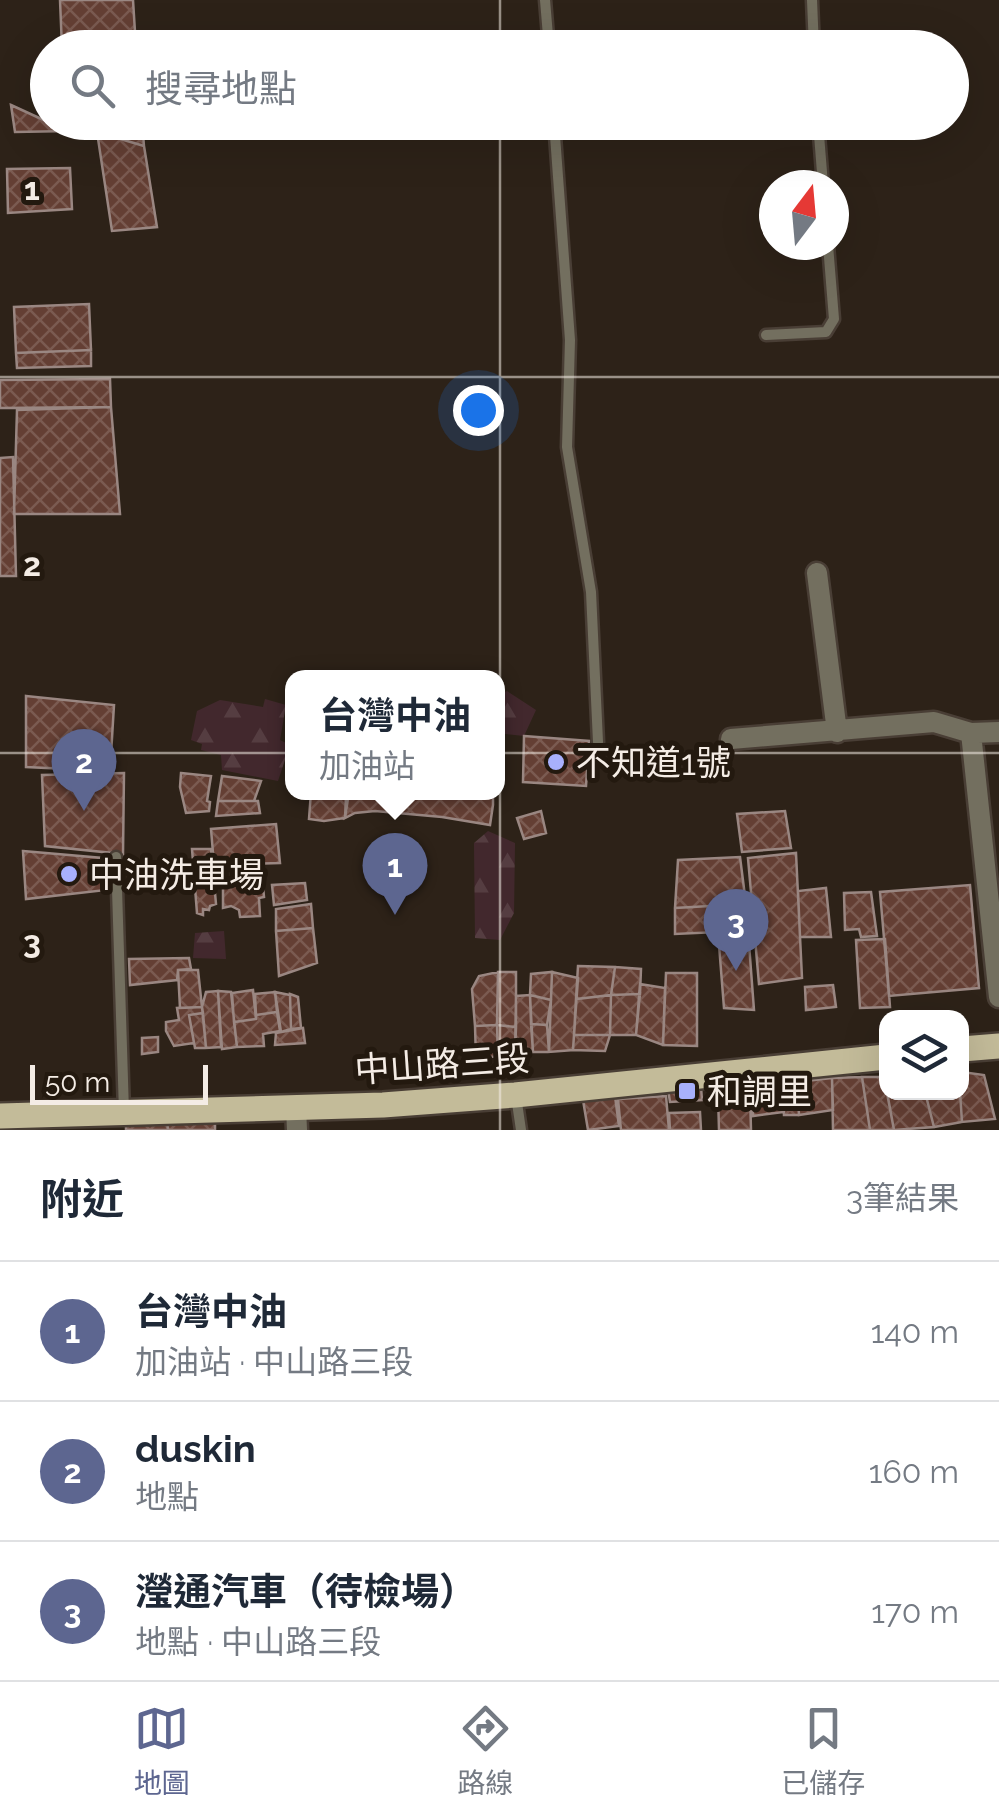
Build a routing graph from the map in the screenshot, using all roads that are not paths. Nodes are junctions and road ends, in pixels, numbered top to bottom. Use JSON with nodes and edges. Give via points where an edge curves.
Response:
{"nodes":[{"id":1,"x":545,"y":0,"type":"edge"},
{"id":2,"x":812,"y":0,"type":"edge"},
{"id":3,"x":547,"y":30,"type":"edge"},
{"id":4,"x":813,"y":30,"type":"edge"},
{"id":5,"x":555,"y":140,"type":"edge"},
{"id":6,"x":819,"y":140,"type":"edge"},
{"id":7,"x":822,"y":170,"type":"edge"},
{"id":8,"x":829,"y":260,"type":"edge"},
{"id":9,"x":766,"y":335,"type":"dead end"},
{"id":10,"x":817,"y":573,"type":"dead end"},
{"id":11,"x":837,"y":732,"type":"junction"},
{"id":12,"x":971,"y":732,"type":"junction"},
{"id":13,"x":999,"y":732,"type":"edge"},
{"id":14,"x":731,"y":740,"type":"dead end"},
{"id":15,"x":598,"y":742,"type":"dead end"},
{"id":16,"x":116,"y":857,"type":"dead end"},
{"id":17,"x":999,"y":998,"type":"edge"},
{"id":18,"x":999,"y":1046,"type":"edge"},
{"id":19,"x":969,"y":1049,"type":"edge"},
{"id":20,"x":879,"y":1058,"type":"edge"},
{"id":21,"x":516,"y":1095,"type":"junction"},
{"id":22,"x":124,"y":1113,"type":"junction"},
{"id":23,"x":0,"y":1116,"type":"edge"},
{"id":24,"x":296,"y":1118,"type":"edge"},
{"id":25,"x":521,"y":1130,"type":"edge"}],
"edges":[{"from":1,"to":3,"type":"lane"},
{"from":2,"to":4,"type":"lane"},
{"from":5,"to":15,"type":"lane","via":[[570,340],[567,447],[592,592]]},
{"from":6,"to":7,"type":"lane"},
{"from":8,"to":9,"type":"lane","via":[[831,327]]},
{"from":10,"to":11,"type":"street"},
{"from":11,"to":12,"type":"street","via":[[934,722]]},
{"from":11,"to":14,"type":"street"},
{"from":12,"to":13,"type":"street"},
{"from":12,"to":17,"type":"street"},
{"from":16,"to":22,"type":"lane"},
{"from":18,"to":19,"type":"main road"},
{"from":20,"to":21,"type":"main road","name":"中山路三段"},
{"from":21,"to":24,"type":"main road","name":"中山路三段"},
{"from":21,"to":25,"type":"lane"},
{"from":22,"to":23,"type":"main road","name":"中山路三段"},
{"from":22,"to":24,"type":"main road","name":"中山路三段"}]}
